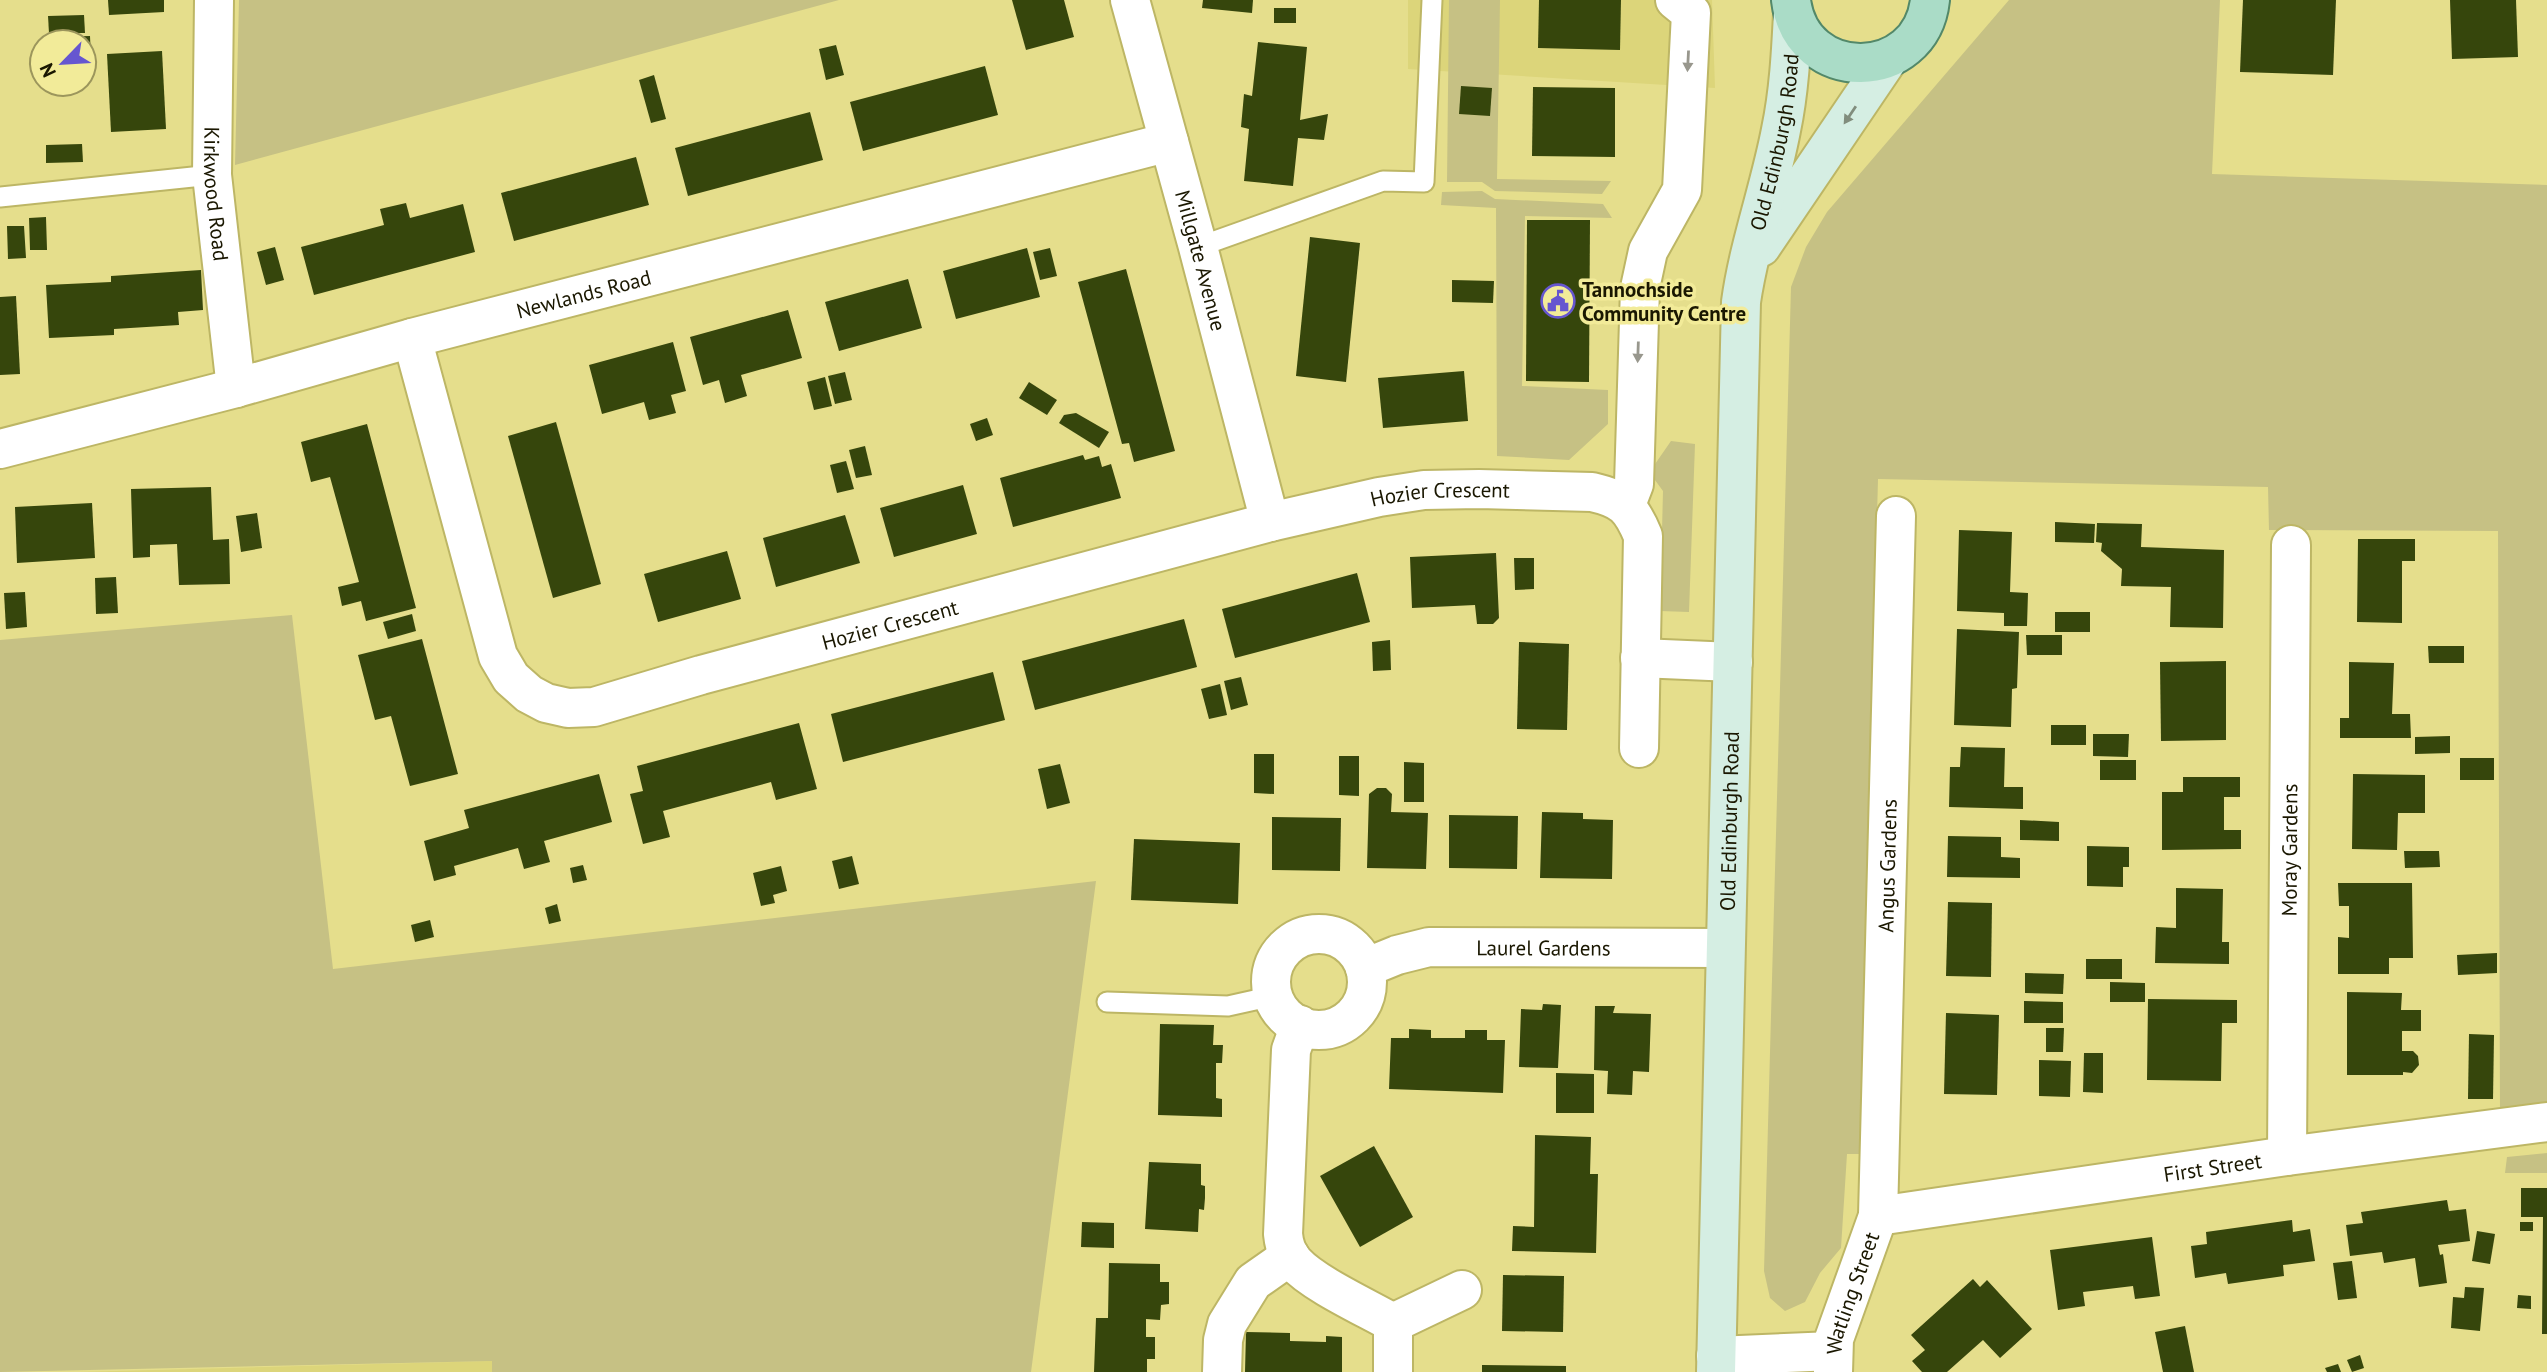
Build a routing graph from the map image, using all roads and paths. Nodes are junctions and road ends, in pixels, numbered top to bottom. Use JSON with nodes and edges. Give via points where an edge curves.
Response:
{"nodes":[{"id":1,"x":214,"y":0,"type":"edge"},
{"id":2,"x":1130,"y":0,"type":"edge"},
{"id":3,"x":1432,"y":0,"type":"edge"},
{"id":4,"x":1675,"y":0,"type":"edge"},
{"id":5,"x":1952,"y":0,"type":"edge"},
{"id":6,"x":1792,"y":7,"type":"edge"},
{"id":7,"x":1927,"y":13,"type":"edge"},
{"id":8,"x":1889,"y":58,"type":"junction"},
{"id":9,"x":1168,"y":142,"type":"junction"},
{"id":10,"x":212,"y":175,"type":"junction"},
{"id":11,"x":0,"y":197,"type":"edge"},
{"id":12,"x":1198,"y":247,"type":"junction"},
{"id":13,"x":1746,"y":269,"type":"junction"},
{"id":14,"x":412,"y":338,"type":"junction"},
{"id":15,"x":236,"y":388,"type":"junction"},
{"id":16,"x":0,"y":449,"type":"edge"},
{"id":17,"x":1626,"y":505,"type":"junction"},
{"id":18,"x":1896,"y":516,"type":"dead end"},
{"id":19,"x":1270,"y":522,"type":"junction"},
{"id":20,"x":2291,"y":545,"type":"dead end"},
{"id":21,"x":1640,"y":658,"type":"junction"},
{"id":22,"x":1732,"y":662,"type":"junction"},
{"id":23,"x":1639,"y":748,"type":"dead end"},
{"id":24,"x":1724,"y":948,"type":"junction"},
{"id":25,"x":1365,"y":968,"type":"junction"},
{"id":26,"x":1273,"y":996,"type":"junction"},
{"id":27,"x":1108,"y":1002,"type":"dead end"},
{"id":28,"x":1300,"y":1026,"type":"junction"},
{"id":29,"x":2547,"y":1122,"type":"edge"},
{"id":30,"x":2287,"y":1156,"type":"junction"},
{"id":31,"x":1878,"y":1216,"type":"junction"},
{"id":32,"x":1290,"y":1256,"type":"junction"},
{"id":33,"x":1462,"y":1290,"type":"dead end"},
{"id":34,"x":1393,"y":1323,"type":"junction"},
{"id":35,"x":1833,"y":1362,"type":"edge"},
{"id":36,"x":1716,"y":1364,"type":"edge"},
{"id":37,"x":1222,"y":1372,"type":"edge"},
{"id":38,"x":1393,"y":1372,"type":"edge"}],
"edges":[{"from":1,"to":10,"type":"street","name":"Kirkwood Road"},
{"from":2,"to":9,"type":"street","name":"Millgate Avenue"},
{"from":3,"to":12,"type":"lane","via":[[1424,182],[1383,181]]},
{"from":4,"to":17,"type":"street","one_way":true,"via":[[1691,13],[1682,190],[1648,251],[1640,288],[1633,484]]},
{"from":5,"to":7,"type":"main road"},
{"from":6,"to":8,"type":"main road","via":[[1803,35],[1820,52],[1842,62],[1866,64]]},
{"from":6,"to":13,"type":"main road","name":"Old Edinburgh Road","via":[[1790,82]]},
{"from":7,"to":8,"type":"main road","via":[[1909,45]]},
{"from":8,"to":13,"type":"main road","name":"Old Edinburgh Road","one_way":true},
{"from":9,"to":12,"type":"street","name":"Millgate Avenue"},
{"from":9,"to":14,"type":"street","name":"Newlands Road"},
{"from":10,"to":11,"type":"lane"},
{"from":10,"to":15,"type":"street","name":"Kirkwood Road"},
{"from":12,"to":19,"type":"street","name":"Millgate Avenue"},
{"from":13,"to":22,"type":"main road","name":"Old Edinburgh Road"},
{"from":14,"to":15,"type":"street","name":"Newlands Road"},
{"from":14,"to":19,"type":"street","name":"Hozier Crescent","via":[[498,656],[511,678],[529,695],[568,708],[594,707]]},
{"from":15,"to":16,"type":"street","name":"Newlands Road"},
{"from":17,"to":19,"type":"street","name":"Hozier Crescent","via":[[1592,492],[1424,490]]},
{"from":17,"to":21,"type":"street","via":[[1643,536]]},
{"from":18,"to":31,"type":"street","name":"Angus Gardens"},
{"from":20,"to":30,"type":"street","name":"Moray Gardens"},
{"from":21,"to":22,"type":"street"},
{"from":21,"to":23,"type":"street"},
{"from":22,"to":24,"type":"main road","name":"Old Edinburgh Road"},
{"from":24,"to":25,"type":"street","name":"Laurel Gardens","via":[[1429,947]]},
{"from":24,"to":36,"type":"main road","name":"Old Edinburgh Road"},
{"from":25,"to":26,"type":"street","via":[[1345,942],[1313,934],[1284,949],[1271,979]]},
{"from":25,"to":28,"type":"street","via":[[1365,997],[1348,1020],[1321,1030]]},
{"from":26,"to":27,"type":"lane","via":[[1228,1006]]},
{"from":26,"to":28,"type":"street","via":[[1281,1011]]},
{"from":28,"to":32,"type":"street","via":[[1291,1050],[1284,1208],[1284,1246]]},
{"from":29,"to":30,"type":"street","name":"First Street"},
{"from":30,"to":31,"type":"street","name":"First Street"},
{"from":31,"to":35,"type":"street","name":"Watling Street","via":[[1834,1339]]},
{"from":32,"to":34,"type":"street","via":[[1305,1272]]},
{"from":32,"to":37,"type":"street","via":[[1253,1282],[1227,1324]]},
{"from":33,"to":34,"type":"street"},
{"from":34,"to":38,"type":"street"},
{"from":35,"to":36,"type":"street"}]}
